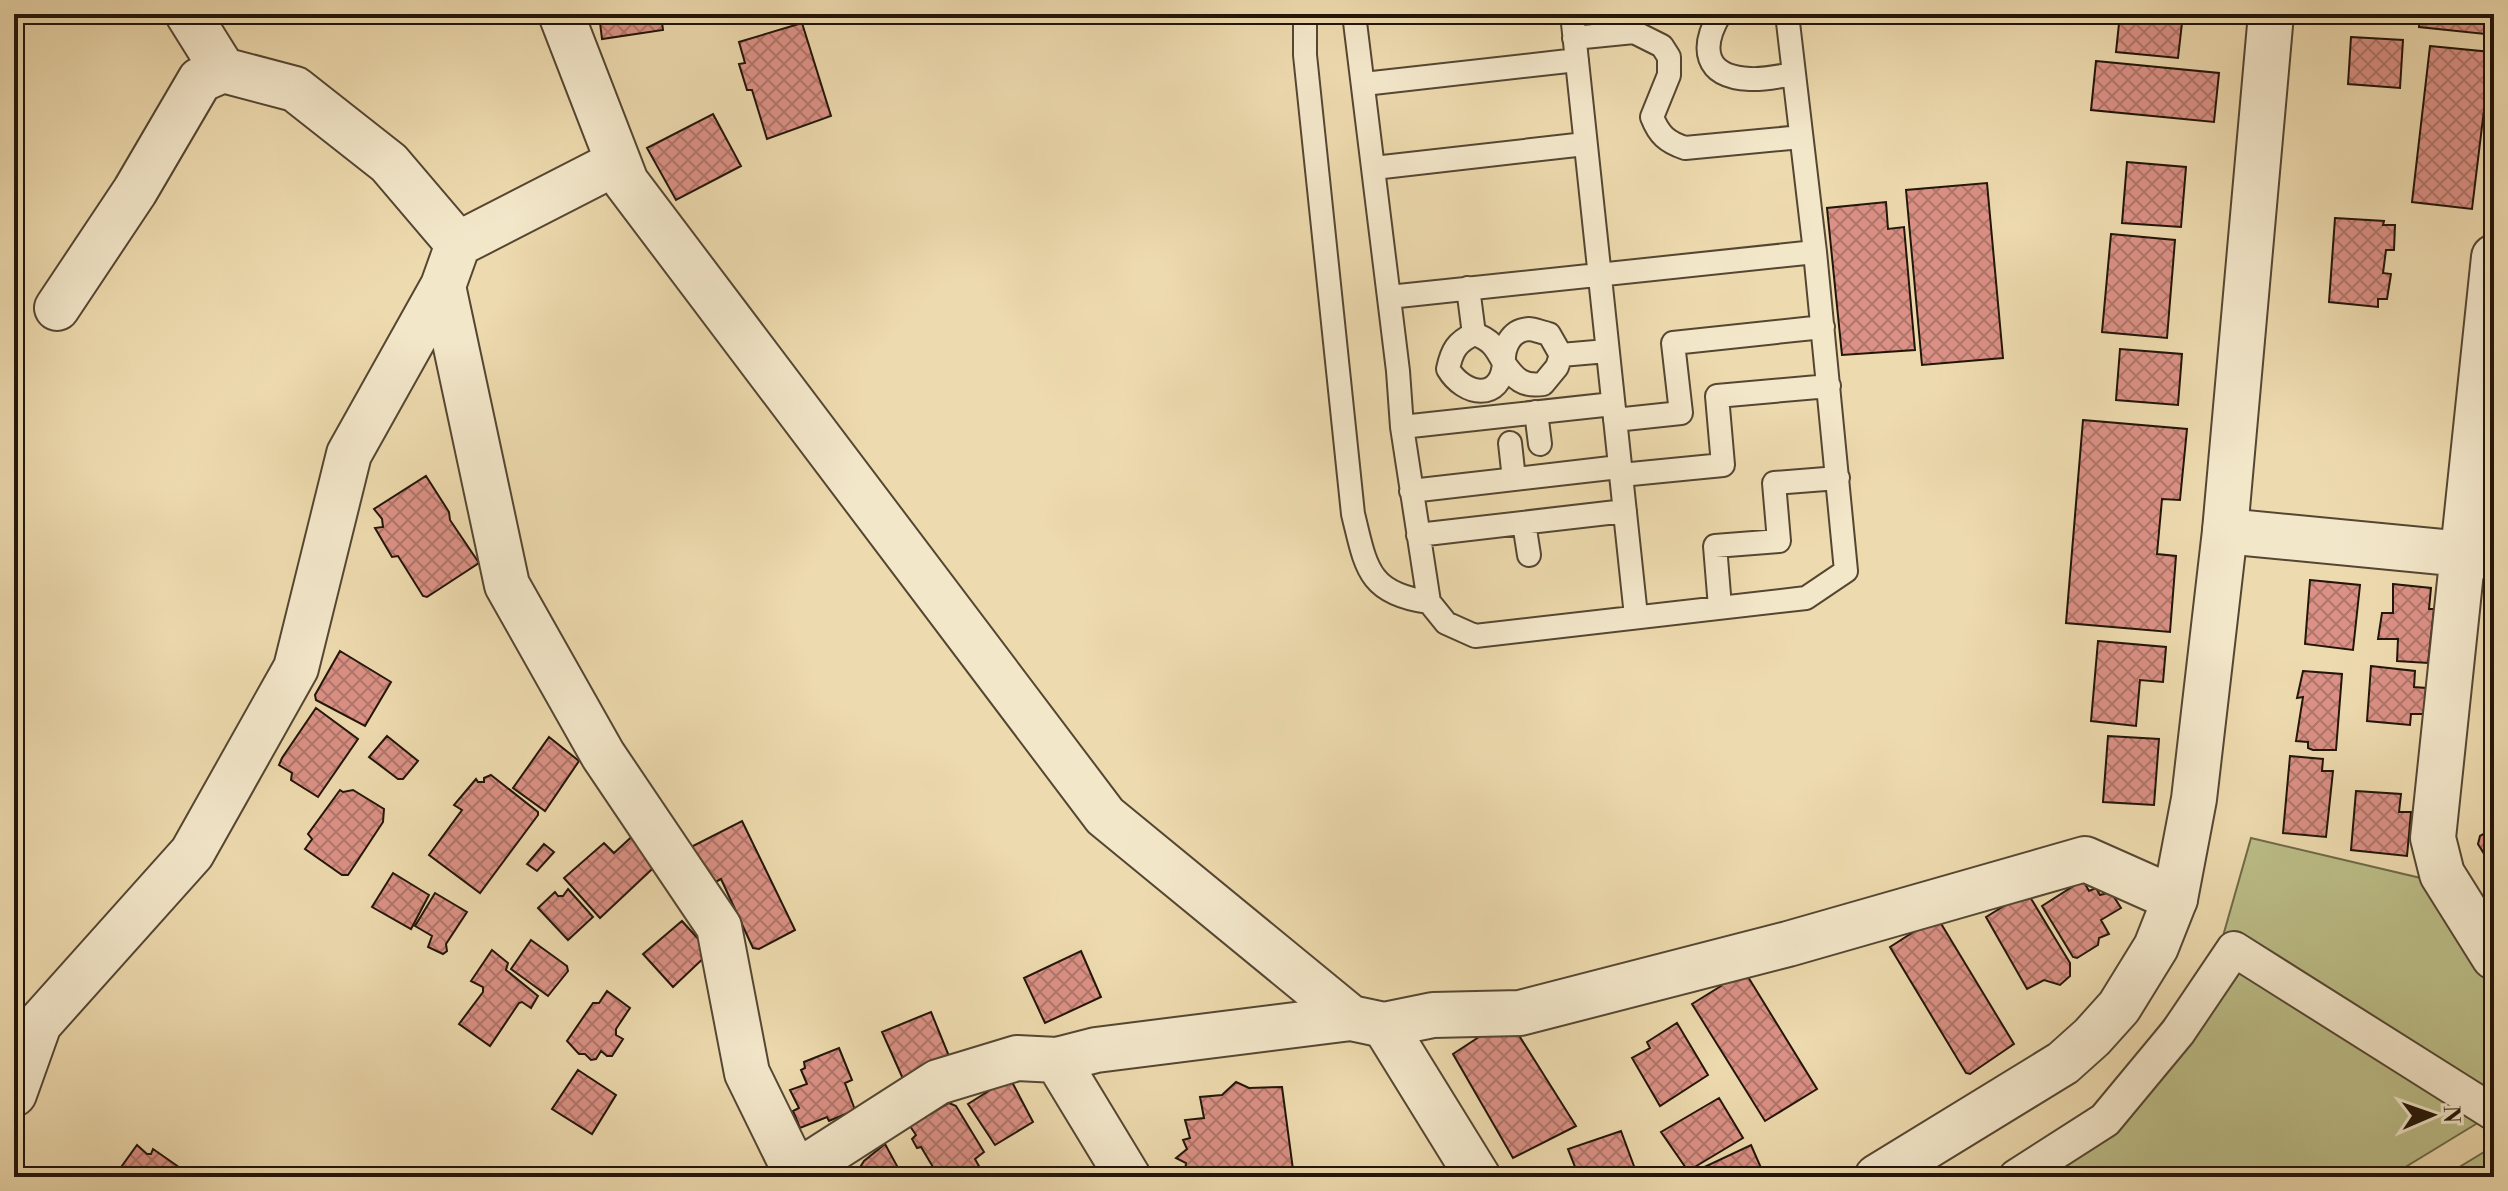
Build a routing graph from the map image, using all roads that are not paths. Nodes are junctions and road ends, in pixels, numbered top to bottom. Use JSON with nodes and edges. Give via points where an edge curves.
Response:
{"nodes":[{"id":1,"x":188,"y":14,"type":"edge"},
{"id":2,"x":561,"y":14,"type":"edge"},
{"id":3,"x":1305,"y":14,"type":"edge"},
{"id":4,"x":1354,"y":14,"type":"edge"},
{"id":5,"x":1572,"y":14,"type":"edge"},
{"id":6,"x":1720,"y":14,"type":"edge"},
{"id":7,"x":1787,"y":14,"type":"edge"},
{"id":8,"x":2271,"y":14,"type":"edge"},
{"id":9,"x":1575,"y":49,"type":"junction"},
{"id":10,"x":223,"y":70,"type":"junction"},
{"id":11,"x":1794,"y":74,"type":"junction"},
{"id":12,"x":1364,"y":84,"type":"junction"},
{"id":13,"x":1801,"y":137,"type":"junction"},
{"id":14,"x":1585,"y":144,"type":"junction"},
{"id":15,"x":618,"y":162,"type":"junction"},
{"id":16,"x":1374,"y":168,"type":"junction"},
{"id":17,"x":458,"y":244,"type":"junction"},
{"id":18,"x":1815,"y":252,"type":"junction"},
{"id":19,"x":2494,"y":257,"type":"edge"},
{"id":20,"x":1599,"y":275,"type":"junction"},
{"id":21,"x":443,"y":286,"type":"junction"},
{"id":22,"x":1468,"y":288,"type":"junction"},
{"id":23,"x":1389,"y":297,"type":"junction"},
{"id":24,"x":57,"y":308,"type":"dead end"},
{"id":25,"x":1823,"y":327,"type":"junction"},
{"id":26,"x":1474,"y":334,"type":"junction"},
{"id":27,"x":1607,"y":351,"type":"junction"},
{"id":28,"x":1561,"y":355,"type":"junction"},
{"id":29,"x":1504,"y":363,"type":"junction"},
{"id":30,"x":1829,"y":386,"type":"junction"},
{"id":31,"x":1536,"y":412,"type":"junction"},
{"id":32,"x":1614,"y":412,"type":"junction"},
{"id":33,"x":1402,"y":427,"type":"junction"},
{"id":34,"x":1510,"y":443,"type":"dead end"},
{"id":35,"x":1540,"y":444,"type":"dead end"},
{"id":36,"x":1620,"y":471,"type":"junction"},
{"id":37,"x":1838,"y":478,"type":"junction"},
{"id":38,"x":1514,"y":479,"type":"junction"},
{"id":39,"x":1411,"y":491,"type":"junction"},
{"id":40,"x":1625,"y":511,"type":"junction"},
{"id":41,"x":1524,"y":523,"type":"junction"},
{"id":42,"x":2225,"y":531,"type":"junction"},
{"id":43,"x":1418,"y":535,"type":"junction"},
{"id":44,"x":1529,"y":555,"type":"dead end"},
{"id":45,"x":2478,"y":556,"type":"edge"},
{"id":46,"x":1429,"y":602,"type":"junction"},
{"id":47,"x":1720,"y":607,"type":"junction"},
{"id":48,"x":1636,"y":616,"type":"junction"},
{"id":49,"x":2175,"y":899,"type":"junction"},
{"id":50,"x":2494,"y":957,"type":"edge"},
{"id":51,"x":1368,"y":1021,"type":"junction"},
{"id":52,"x":1057,"y":1060,"type":"junction"},
{"id":53,"x":14,"y":1094,"type":"edge"},
{"id":54,"x":2494,"y":1113,"type":"edge"},
{"id":55,"x":794,"y":1175,"type":"edge"},
{"id":56,"x":1128,"y":1177,"type":"edge"},
{"id":57,"x":1478,"y":1177,"type":"edge"},
{"id":58,"x":1877,"y":1177,"type":"edge"},
{"id":59,"x":2016,"y":1177,"type":"edge"}],
"edges":[{"from":1,"to":10,"type":"street"},
{"from":2,"to":15,"type":"street"},
{"from":3,"to":46,"type":"lane","via":[[1353,514],[1367,570],[1389,592]]},
{"from":4,"to":12,"type":"lane"},
{"from":5,"to":9,"type":"lane"},
{"from":6,"to":11,"type":"lane","via":[[1707,39],[1709,58],[1718,70],[1746,79]]},
{"from":7,"to":11,"type":"lane"},
{"from":8,"to":42,"type":"street"},
{"from":9,"to":12,"type":"lane"},
{"from":9,"to":13,"type":"lane","via":[[1634,32],[1662,46],[1669,57],[1669,75],[1652,117],[1670,143],[1685,148]]},
{"from":9,"to":14,"type":"lane"},
{"from":10,"to":17,"type":"street","via":[[295,89],[389,163]]},
{"from":10,"to":24,"type":"street","via":[[200,80]]},
{"from":11,"to":13,"type":"lane"},
{"from":12,"to":16,"type":"lane"},
{"from":13,"to":18,"type":"lane"},
{"from":14,"to":16,"type":"lane"},
{"from":14,"to":20,"type":"lane"},
{"from":15,"to":17,"type":"street"},
{"from":15,"to":51,"type":"street","via":[[626,182],[1105,816]]},
{"from":16,"to":23,"type":"lane"},
{"from":17,"to":21,"type":"street"},
{"from":18,"to":20,"type":"lane"},
{"from":18,"to":25,"type":"lane"},
{"from":19,"to":45,"type":"street"},
{"from":20,"to":22,"type":"lane"},
{"from":20,"to":27,"type":"lane"},
{"from":21,"to":53,"type":"street","via":[[349,454],[296,668],[192,853],[39,1024]]},
{"from":21,"to":55,"type":"street","via":[[507,585],[603,755],[719,927],[747,1073]]},
{"from":22,"to":23,"type":"lane"},
{"from":22,"to":26,"type":"lane"},
{"from":23,"to":33,"type":"lane"},
{"from":25,"to":30,"type":"lane"},
{"from":25,"to":32,"type":"lane","via":[[1673,343],[1681,413]]},
{"from":26,"to":29,"type":"lane","via":[[1486,337]]},
{"from":26,"to":29,"type":"lane","via":[[1451,350],[1448,369],[1456,382],[1469,389],[1493,388],[1503,377]]},
{"from":27,"to":28,"type":"lane"},
{"from":27,"to":32,"type":"lane"},
{"from":28,"to":29,"type":"lane","via":[[1543,384],[1531,386],[1519,382]]},
{"from":28,"to":29,"type":"lane","via":[[1549,334],[1529,329],[1514,335],[1503,349]]},
{"from":30,"to":36,"type":"lane","via":[[1717,396],[1723,465]]},
{"from":30,"to":37,"type":"lane"},
{"from":31,"to":32,"type":"lane"},
{"from":31,"to":33,"type":"lane"},
{"from":31,"to":35,"type":"lane"},
{"from":32,"to":36,"type":"lane"},
{"from":33,"to":39,"type":"lane"},
{"from":34,"to":38,"type":"lane"},
{"from":36,"to":38,"type":"lane"},
{"from":36,"to":40,"type":"lane"},
{"from":37,"to":47,"type":"lane","via":[[1846,571],[1806,598]]},
{"from":37,"to":47,"type":"lane","via":[[1774,483],[1779,541],[1715,546]]},
{"from":38,"to":39,"type":"lane"},
{"from":39,"to":43,"type":"lane"},
{"from":40,"to":41,"type":"lane"},
{"from":40,"to":48,"type":"lane"},
{"from":41,"to":43,"type":"lane"},
{"from":41,"to":44,"type":"lane"},
{"from":42,"to":45,"type":"street"},
{"from":42,"to":49,"type":"street","via":[[2194,799]]},
{"from":43,"to":46,"type":"lane"},
{"from":45,"to":50,"type":"street","via":[[2433,838],[2442,874]]},
{"from":46,"to":48,"type":"lane","via":[[1446,623],[1475,636]]},
{"from":47,"to":48,"type":"lane"},
{"from":49,"to":51,"type":"street","via":[[2085,859],[1520,1013]]},
{"from":49,"to":58,"type":"street","via":[[2156,947],[2119,1007],[2092,1037],[2063,1063]]},
{"from":51,"to":52,"type":"street","via":[[1096,1050]]},
{"from":51,"to":57,"type":"street"},
{"from":52,"to":55,"type":"street","via":[[1017,1058],[938,1082]]},
{"from":52,"to":56,"type":"street"},
{"from":54,"to":59,"type":"street","via":[[2234,949],[2178,1032],[2105,1120]]}]}
